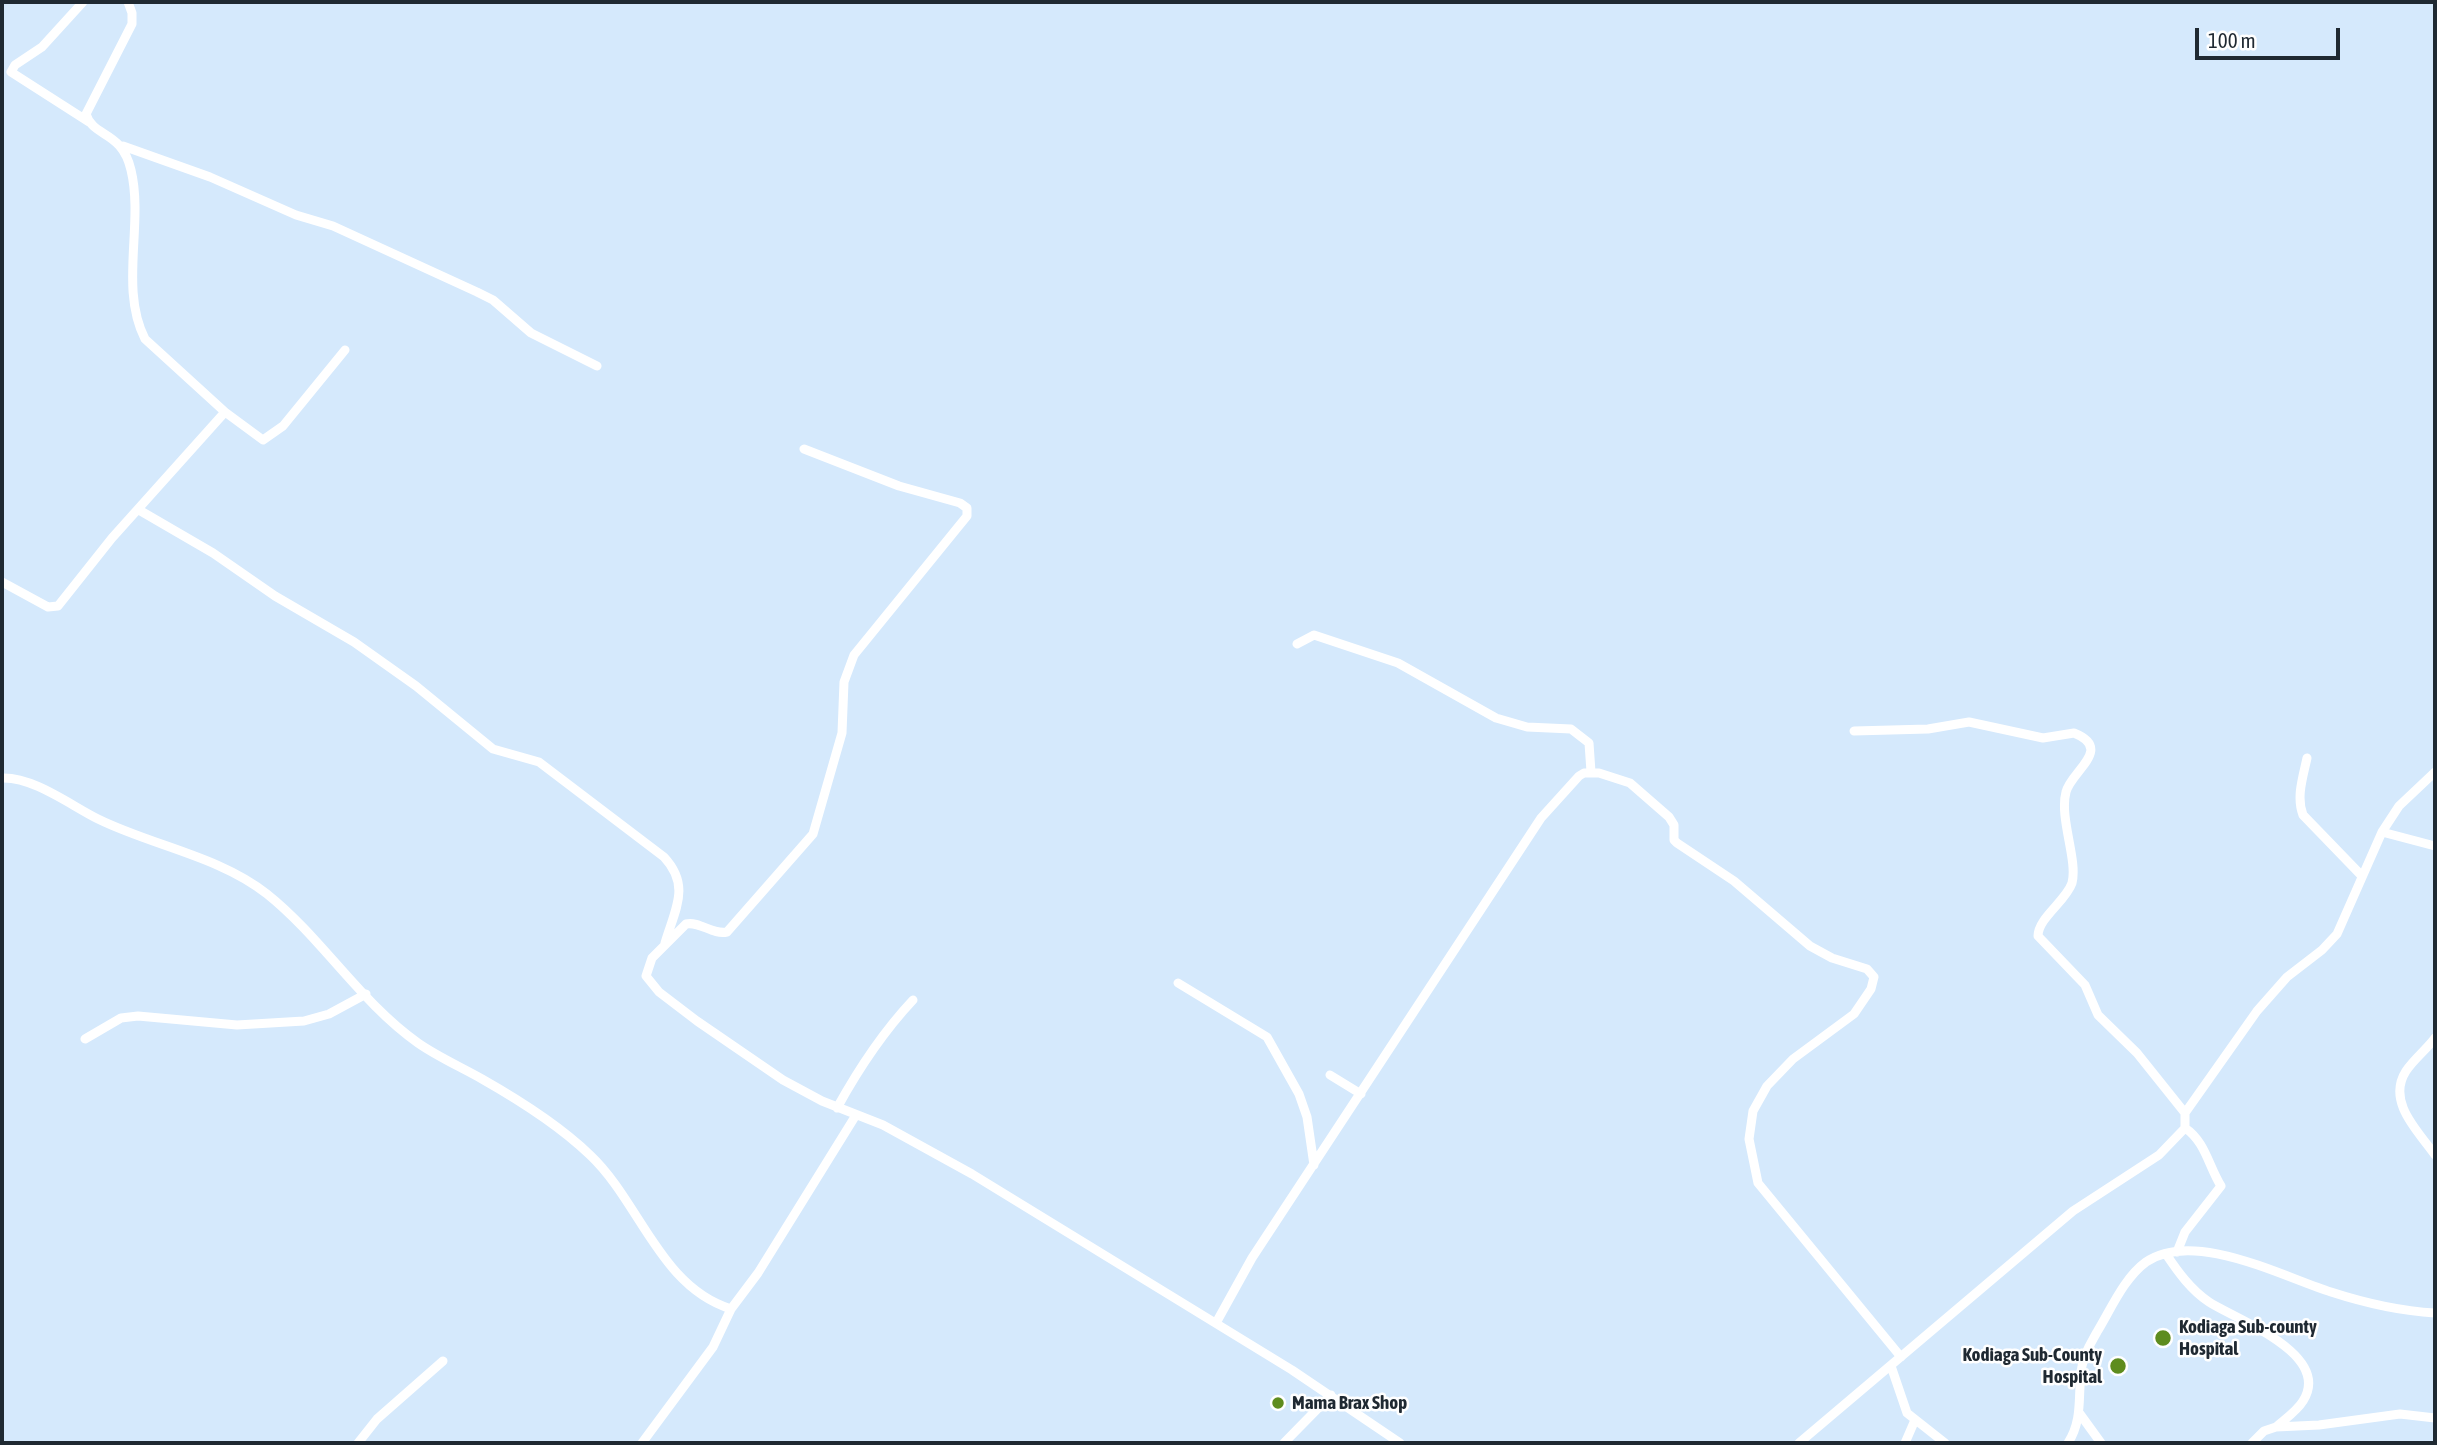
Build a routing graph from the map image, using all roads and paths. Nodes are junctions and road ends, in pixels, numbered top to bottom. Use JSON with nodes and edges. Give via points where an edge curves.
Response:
{"nodes":[{"id":1,"x":83,"y":2,"type":"edge"},
{"id":2,"x":128,"y":2,"type":"edge"},
{"id":3,"x":89,"y":122,"type":"junction"},
{"id":4,"x":122,"y":146,"type":"junction"},
{"id":5,"x":345,"y":350,"type":"dead end"},
{"id":6,"x":597,"y":366,"type":"dead end"},
{"id":7,"x":225,"y":412,"type":"junction"},
{"id":8,"x":804,"y":449,"type":"dead end"},
{"id":9,"x":139,"y":510,"type":"junction"},
{"id":10,"x":2,"y":582,"type":"edge"},
{"id":11,"x":1297,"y":644,"type":"dead end"},
{"id":12,"x":1854,"y":731,"type":"dead end"},
{"id":13,"x":2307,"y":758,"type":"dead end"},
{"id":14,"x":1591,"y":772,"type":"junction"},
{"id":15,"x":2435,"y":772,"type":"edge"},
{"id":16,"x":2,"y":778,"type":"edge"},
{"id":17,"x":2382,"y":832,"type":"junction"},
{"id":18,"x":2435,"y":846,"type":"edge"},
{"id":19,"x":2361,"y":875,"type":"junction"},
{"id":20,"x":665,"y":944,"type":"junction"},
{"id":21,"x":1178,"y":983,"type":"dead end"},
{"id":22,"x":366,"y":994,"type":"junction"},
{"id":23,"x":914,"y":1000,"type":"dead end"},
{"id":24,"x":2435,"y":1038,"type":"edge"},
{"id":25,"x":85,"y":1039,"type":"dead end"},
{"id":26,"x":1330,"y":1075,"type":"dead end"},
{"id":27,"x":1361,"y":1094,"type":"junction"},
{"id":28,"x":837,"y":1108,"type":"junction"},
{"id":29,"x":2185,"y":1113,"type":"junction"},
{"id":30,"x":856,"y":1115,"type":"junction"},
{"id":31,"x":2185,"y":1128,"type":"junction"},
{"id":32,"x":2435,"y":1155,"type":"edge"},
{"id":33,"x":1314,"y":1166,"type":"junction"},
{"id":34,"x":2177,"y":1252,"type":"junction"},
{"id":35,"x":2166,"y":1254,"type":"junction"},
{"id":36,"x":731,"y":1309,"type":"junction"},
{"id":37,"x":2435,"y":1313,"type":"edge"},
{"id":38,"x":1216,"y":1323,"type":"junction"},
{"id":39,"x":1901,"y":1357,"type":"junction"},
{"id":40,"x":443,"y":1361,"type":"dead end"},
{"id":41,"x":1891,"y":1366,"type":"junction"},
{"id":42,"x":1331,"y":1395,"type":"junction"},
{"id":43,"x":2080,"y":1414,"type":"junction"},
{"id":44,"x":2435,"y":1418,"type":"edge"},
{"id":45,"x":1915,"y":1420,"type":"junction"},
{"id":46,"x":2276,"y":1427,"type":"junction"},
{"id":47,"x":358,"y":1443,"type":"edge"},
{"id":48,"x":642,"y":1443,"type":"edge"},
{"id":49,"x":1284,"y":1443,"type":"edge"},
{"id":50,"x":1400,"y":1443,"type":"edge"},
{"id":51,"x":1799,"y":1443,"type":"edge"},
{"id":52,"x":1905,"y":1443,"type":"edge"},
{"id":53,"x":1945,"y":1443,"type":"edge"},
{"id":54,"x":2068,"y":1443,"type":"edge"},
{"id":55,"x":2101,"y":1443,"type":"edge"},
{"id":56,"x":2252,"y":1443,"type":"edge"}],
"edges":[{"from":1,"to":3,"type":"street","via":[[42,47],[11,72]]},
{"from":2,"to":3,"type":"street","via":[[132,24],[86,110]]},
{"from":3,"to":4,"type":"street"},
{"from":4,"to":6,"type":"street","via":[[333,226],[477,292],[531,333]]},
{"from":4,"to":7,"type":"street","via":[[136,198],[133,278],[139,326],[145,339]]},
{"from":5,"to":7,"type":"street","via":[[268,438],[258,439]]},
{"from":7,"to":9,"type":"street"},
{"from":8,"to":20,"type":"street","via":[[899,486],[960,503],[967,508],[967,516],[847,669],[842,733],[809,842],[727,932],[692,922]]},
{"from":9,"to":10,"type":"street","via":[[58,606],[48,607]]},
{"from":9,"to":20,"type":"street","via":[[354,642],[493,749],[539,762],[664,857],[680,881]]},
{"from":11,"to":14,"type":"street","via":[[1314,635],[1398,663],[1496,718],[1527,727],[1572,729],[1589,743]]},
{"from":12,"to":29,"type":"street","via":[[1928,729],[1969,722],[2043,738],[2074,733],[2088,743],[2090,759],[2065,792],[2073,878],[2038,936],[2085,985],[2098,1015],[2137,1053]]},
{"from":13,"to":19,"type":"street","via":[[2300,790],[2303,815]]},
{"from":14,"to":27,"type":"street","via":[[1578,776],[1541,818]]},
{"from":14,"to":39,"type":"street","via":[[1630,783],[1669,817],[1677,843],[1734,881],[1810,946],[1867,969],[1874,977],[1854,1014],[1793,1059],[1768,1086],[1754,1111],[1749,1139],[1758,1183]]},
{"from":15,"to":17,"type":"street","via":[[2399,806]]},
{"from":16,"to":22,"type":"street","via":[[35,786],[123,830],[238,876],[274,901]]},
{"from":17,"to":18,"type":"street"},
{"from":17,"to":19,"type":"street"},
{"from":19,"to":29,"type":"street","via":[[2337,934],[2287,977],[2257,1011]]},
{"from":20,"to":28,"type":"street","via":[[646,969],[659,992],[783,1080]]},
{"from":21,"to":33,"type":"street","via":[[1268,1037],[1299,1094],[1314,1143]]},
{"from":22,"to":25,"type":"street","via":[[329,1014],[274,1026],[138,1016],[121,1018]]},
{"from":22,"to":36,"type":"street","via":[[419,1044],[484,1080],[574,1140],[593,1157],[689,1285]]},
{"from":23,"to":28,"type":"street","via":[[855,1075]]},
{"from":24,"to":32,"type":"street","via":[[2406,1071],[2400,1104]]},
{"from":26,"to":27,"type":"street"},
{"from":27,"to":33,"type":"street"},
{"from":28,"to":30,"type":"street"},
{"from":29,"to":31,"type":"street"},
{"from":30,"to":36,"type":"street"},
{"from":30,"to":38,"type":"street","via":[[972,1174]]},
{"from":31,"to":34,"type":"street","via":[[2201,1143],[2221,1186],[2185,1232]]},
{"from":31,"to":39,"type":"street","via":[[2159,1156],[2073,1211]]},
{"from":33,"to":38,"type":"street","via":[[1252,1258]]},
{"from":34,"to":35,"type":"street"},
{"from":34,"to":37,"type":"street","via":[[2263,1265],[2338,1294],[2390,1308]]},
{"from":35,"to":43,"type":"street","via":[[2144,1264],[2127,1283],[2091,1342],[2082,1365]]},
{"from":35,"to":46,"type":"street","via":[[2184,1280],[2207,1301],[2275,1336],[2306,1372],[2308,1384],[2302,1402]]},
{"from":36,"to":48,"type":"street","via":[[713,1347]]},
{"from":38,"to":42,"type":"street"},
{"from":39,"to":41,"type":"street"},
{"from":40,"to":47,"type":"street","via":[[377,1419]]},
{"from":41,"to":45,"type":"street","via":[[1902,1405]]},
{"from":41,"to":51,"type":"street"},
{"from":42,"to":49,"type":"street"},
{"from":42,"to":50,"type":"street"},
{"from":43,"to":54,"type":"street"},
{"from":43,"to":55,"type":"street"},
{"from":44,"to":46,"type":"street","via":[[2400,1414]]},
{"from":45,"to":52,"type":"street"},
{"from":45,"to":53,"type":"street"},
{"from":46,"to":56,"type":"street"}]}
